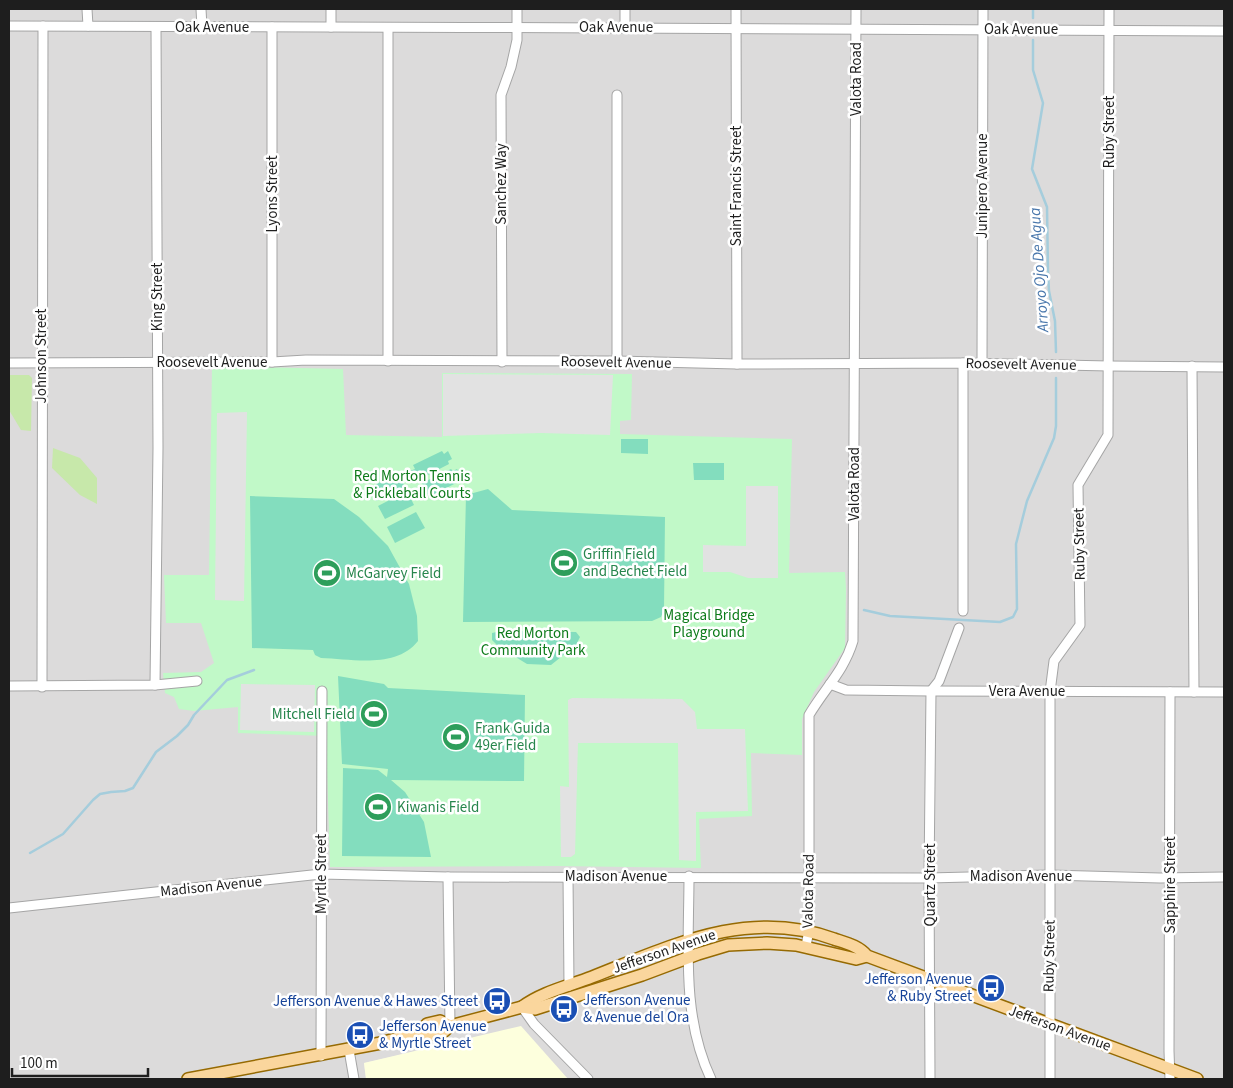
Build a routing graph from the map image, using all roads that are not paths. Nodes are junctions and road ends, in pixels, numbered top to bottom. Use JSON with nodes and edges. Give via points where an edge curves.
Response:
{"nodes":[{"id":1,"x":87,"y":9,"type":"edge"},
{"id":2,"x":201,"y":9,"type":"edge"},
{"id":3,"x":331,"y":9,"type":"edge"},
{"id":4,"x":517,"y":9,"type":"edge"},
{"id":5,"x":625,"y":9,"type":"edge"},
{"id":6,"x":736,"y":9,"type":"edge"},
{"id":7,"x":856,"y":9,"type":"edge"},
{"id":8,"x":983,"y":9,"type":"edge"},
{"id":9,"x":1109,"y":9,"type":"edge"},
{"id":10,"x":9,"y":26,"type":"edge"},
{"id":11,"x":43,"y":26,"type":"junction"},
{"id":12,"x":88,"y":26,"type":"junction"},
{"id":13,"x":331,"y":26,"type":"junction"},
{"id":14,"x":202,"y":27,"type":"junction"},
{"id":15,"x":272,"y":27,"type":"junction"},
{"id":16,"x":517,"y":27,"type":"junction"},
{"id":17,"x":625,"y":27,"type":"junction"},
{"id":18,"x":156,"y":28,"type":"junction"},
{"id":19,"x":388,"y":28,"type":"junction"},
{"id":20,"x":736,"y":28,"type":"junction"},
{"id":21,"x":983,"y":28,"type":"junction"},
{"id":22,"x":856,"y":29,"type":"junction"},
{"id":23,"x":1110,"y":29,"type":"junction"},
{"id":24,"x":1224,"y":31,"type":"edge"},
{"id":25,"x":617,"y":95,"type":"dead end"},
{"id":26,"x":388,"y":361,"type":"junction"},
{"id":27,"x":617,"y":361,"type":"junction"},
{"id":28,"x":158,"y":362,"type":"junction"},
{"id":29,"x":272,"y":362,"type":"junction"},
{"id":30,"x":502,"y":362,"type":"junction"},
{"id":31,"x":9,"y":363,"type":"edge"},
{"id":32,"x":42,"y":363,"type":"junction"},
{"id":33,"x":964,"y":363,"type":"junction"},
{"id":34,"x":737,"y":364,"type":"junction"},
{"id":35,"x":854,"y":364,"type":"junction"},
{"id":36,"x":982,"y":364,"type":"junction"},
{"id":37,"x":1109,"y":366,"type":"junction"},
{"id":38,"x":1192,"y":366,"type":"junction"},
{"id":39,"x":1224,"y":367,"type":"edge"},
{"id":40,"x":963,"y":611,"type":"dead end"},
{"id":41,"x":959,"y":628,"type":"dead end"},
{"id":42,"x":198,"y":681,"type":"dead end"},
{"id":43,"x":830,"y":684,"type":"junction"},
{"id":44,"x":155,"y":685,"type":"junction"},
{"id":45,"x":9,"y":686,"type":"edge"},
{"id":46,"x":42,"y":687,"type":"junction"},
{"id":47,"x":931,"y":691,"type":"junction"},
{"id":48,"x":322,"y":692,"type":"dead end"},
{"id":49,"x":1050,"y":692,"type":"junction"},
{"id":50,"x":1170,"y":692,"type":"junction"},
{"id":51,"x":1194,"y":692,"type":"junction"},
{"id":52,"x":1224,"y":692,"type":"edge"},
{"id":53,"x":321,"y":874,"type":"junction"},
{"id":54,"x":1050,"y":875,"type":"junction"},
{"id":55,"x":568,"y":876,"type":"junction"},
{"id":56,"x":689,"y":876,"type":"junction"},
{"id":57,"x":448,"y":877,"type":"junction"},
{"id":58,"x":809,"y":877,"type":"junction"},
{"id":59,"x":1224,"y":877,"type":"edge"},
{"id":60,"x":929,"y":878,"type":"junction"},
{"id":61,"x":1170,"y":878,"type":"junction"},
{"id":62,"x":9,"y":908,"type":"edge"},
{"id":63,"x":809,"y":930,"type":"junction"},
{"id":64,"x":689,"y":939,"type":"junction"},
{"id":65,"x":806,"y":946,"type":"junction"},
{"id":66,"x":867,"y":956,"type":"junction"},
{"id":67,"x":689,"y":957,"type":"junction"},
{"id":68,"x":930,"y":980,"type":"junction"},
{"id":69,"x":569,"y":986,"type":"junction"},
{"id":70,"x":522,"y":1007,"type":"junction"},
{"id":71,"x":1050,"y":1025,"type":"junction"},
{"id":72,"x":450,"y":1026,"type":"junction"},
{"id":73,"x":349,"y":1050,"type":"junction"},
{"id":74,"x":321,"y":1056,"type":"junction"},
{"id":75,"x":1170,"y":1074,"type":"edge"},
{"id":76,"x":188,"y":1079,"type":"edge"},
{"id":77,"x":354,"y":1079,"type":"edge"},
{"id":78,"x":588,"y":1079,"type":"edge"},
{"id":79,"x":712,"y":1079,"type":"edge"},
{"id":80,"x":930,"y":1079,"type":"edge"},
{"id":81,"x":1050,"y":1079,"type":"edge"},
{"id":82,"x":1197,"y":1079,"type":"edge"}],
"edges":[{"from":1,"to":12,"type":"street"},
{"from":2,"to":14,"type":"street"},
{"from":3,"to":13,"type":"street"},
{"from":4,"to":16,"type":"street","name":"Sanchez Way"},
{"from":5,"to":17,"type":"street"},
{"from":6,"to":20,"type":"street","name":"Saint Francis Street"},
{"from":7,"to":22,"type":"street","name":"Valota Road"},
{"from":8,"to":21,"type":"street","name":"Junipero Avenue"},
{"from":9,"to":23,"type":"street","name":"Ruby Street"},
{"from":10,"to":11,"type":"street","name":"Oak Avenue"},
{"from":11,"to":12,"type":"street","name":"Oak Avenue"},
{"from":11,"to":32,"type":"street","name":"Johnson Street"},
{"from":12,"to":18,"type":"street","name":"Oak Avenue"},
{"from":13,"to":15,"type":"street","name":"Oak Avenue"},
{"from":13,"to":19,"type":"street","name":"Oak Avenue"},
{"from":14,"to":15,"type":"street","name":"Oak Avenue"},
{"from":14,"to":18,"type":"street","name":"Oak Avenue"},
{"from":15,"to":29,"type":"street","name":"Lyons Street"},
{"from":16,"to":17,"type":"street","name":"Oak Avenue"},
{"from":16,"to":19,"type":"street","name":"Oak Avenue"},
{"from":16,"to":30,"type":"street","name":"Sanchez Way","via":[[512,68],[500,95]]},
{"from":17,"to":20,"type":"street","name":"Oak Avenue"},
{"from":18,"to":28,"type":"street","name":"King Street"},
{"from":19,"to":26,"type":"street"},
{"from":20,"to":22,"type":"street","name":"Oak Avenue"},
{"from":20,"to":34,"type":"street","name":"Saint Francis Street"},
{"from":21,"to":22,"type":"street","name":"Oak Avenue"},
{"from":21,"to":23,"type":"street","name":"Oak Avenue"},
{"from":21,"to":36,"type":"street","name":"Junipero Avenue"},
{"from":22,"to":35,"type":"street","name":"Valota Road"},
{"from":23,"to":24,"type":"street","name":"Oak Avenue"},
{"from":23,"to":37,"type":"street","name":"Ruby Street"},
{"from":25,"to":27,"type":"street"},
{"from":26,"to":29,"type":"street","name":"Roosevelt Avenue"},
{"from":26,"to":30,"type":"street","name":"Roosevelt Avenue"},
{"from":27,"to":30,"type":"street","name":"Roosevelt Avenue"},
{"from":27,"to":34,"type":"street","name":"Roosevelt Avenue"},
{"from":28,"to":29,"type":"street","name":"Roosevelt Avenue"},
{"from":28,"to":32,"type":"street","name":"Roosevelt Avenue"},
{"from":28,"to":44,"type":"street","name":"King Street"},
{"from":31,"to":32,"type":"street","name":"Roosevelt Avenue"},
{"from":32,"to":46,"type":"street","name":"Johnson Street"},
{"from":33,"to":35,"type":"street","name":"Roosevelt Avenue"},
{"from":33,"to":36,"type":"street","name":"Roosevelt Avenue"},
{"from":33,"to":40,"type":"street"},
{"from":34,"to":35,"type":"street","name":"Roosevelt Avenue"},
{"from":35,"to":43,"type":"street","name":"Valota Road","via":[[853,641],[848,658]]},
{"from":36,"to":37,"type":"street","name":"Roosevelt Avenue"},
{"from":37,"to":38,"type":"street","name":"Roosevelt Avenue"},
{"from":37,"to":49,"type":"street","name":"Ruby Street","via":[[1108,434],[1078,485],[1080,625],[1054,661]]},
{"from":38,"to":39,"type":"street","name":"Roosevelt Avenue"},
{"from":38,"to":51,"type":"street"},
{"from":41,"to":47,"type":"street","via":[[940,681]]},
{"from":42,"to":44,"type":"street"},
{"from":43,"to":47,"type":"street","name":"Vera Avenue","via":[[846,690]]},
{"from":43,"to":58,"type":"street","name":"Valota Road","via":[[809,715]]},
{"from":44,"to":46,"type":"street"},
{"from":45,"to":46,"type":"street"},
{"from":47,"to":49,"type":"street","name":"Vera Avenue"},
{"from":47,"to":60,"type":"street","name":"Quartz Street"},
{"from":48,"to":53,"type":"street","name":"Myrtle Street"},
{"from":49,"to":50,"type":"street","name":"Vera Avenue"},
{"from":49,"to":54,"type":"street","name":"Ruby Street"},
{"from":50,"to":51,"type":"street","name":"Vera Avenue"},
{"from":50,"to":61,"type":"street","name":"Sapphire Street"},
{"from":51,"to":52,"type":"street","name":"Vera Avenue"},
{"from":53,"to":57,"type":"street","name":"Madison Avenue"},
{"from":53,"to":62,"type":"street","name":"Madison Avenue"},
{"from":53,"to":74,"type":"street","name":"Myrtle Street"},
{"from":54,"to":60,"type":"street","name":"Madison Avenue"},
{"from":54,"to":61,"type":"street","name":"Madison Avenue"},
{"from":54,"to":71,"type":"street","name":"Ruby Street"},
{"from":55,"to":56,"type":"street","name":"Madison Avenue"},
{"from":55,"to":57,"type":"street","name":"Madison Avenue"},
{"from":55,"to":69,"type":"street"},
{"from":56,"to":58,"type":"street","name":"Madison Avenue"},
{"from":56,"to":64,"type":"street"},
{"from":57,"to":72,"type":"street"},
{"from":58,"to":60,"type":"street","name":"Madison Avenue"},
{"from":58,"to":63,"type":"street","name":"Valota Road"},
{"from":59,"to":61,"type":"street","name":"Madison Avenue"},
{"from":60,"to":68,"type":"street","name":"Quartz Street"},
{"from":61,"to":75,"type":"street","name":"Sapphire Street"},
{"from":63,"to":64,"type":"main road","name":"Jefferson Avenue","via":[[774,927],[732,929]]},
{"from":63,"to":65,"type":"street","name":"Valota Road"},
{"from":63,"to":66,"type":"main road","name":"Jefferson Avenue","via":[[862,949]]},
{"from":64,"to":67,"type":"street"},
{"from":64,"to":69,"type":"main road","name":"Jefferson Avenue"},
{"from":65,"to":66,"type":"main road","name":"Jefferson Avenue","via":[[856,959]]},
{"from":65,"to":67,"type":"main road","name":"Jefferson Avenue","via":[[728,945]]},
{"from":66,"to":68,"type":"main road","name":"Jefferson Avenue"},
{"from":67,"to":70,"type":"main road","name":"Jefferson Avenue","via":[[642,976],[535,1009]]},
{"from":67,"to":79,"type":"street","via":[[689,998],[697,1041]]},
{"from":68,"to":71,"type":"main road","name":"Jefferson Avenue"},
{"from":68,"to":80,"type":"street","name":"Quartz Street"},
{"from":69,"to":70,"type":"main road","name":"Jefferson Avenue","via":[[534,998]]},
{"from":70,"to":72,"type":"main road","name":"Jefferson Avenue"},
{"from":70,"to":78,"type":"street","via":[[534,1024]]},
{"from":71,"to":75,"type":"main road","name":"Jefferson Avenue"},
{"from":71,"to":81,"type":"street","name":"Ruby Street"},
{"from":72,"to":73,"type":"main road","name":"Jefferson Avenue","via":[[443,1032],[428,1035],[422,1031]]},
{"from":73,"to":74,"type":"main road","name":"Jefferson Avenue"},
{"from":73,"to":77,"type":"street"},
{"from":74,"to":76,"type":"main road","name":"Jefferson Avenue"},
{"from":75,"to":82,"type":"main road","name":"Jefferson Avenue"}]}
